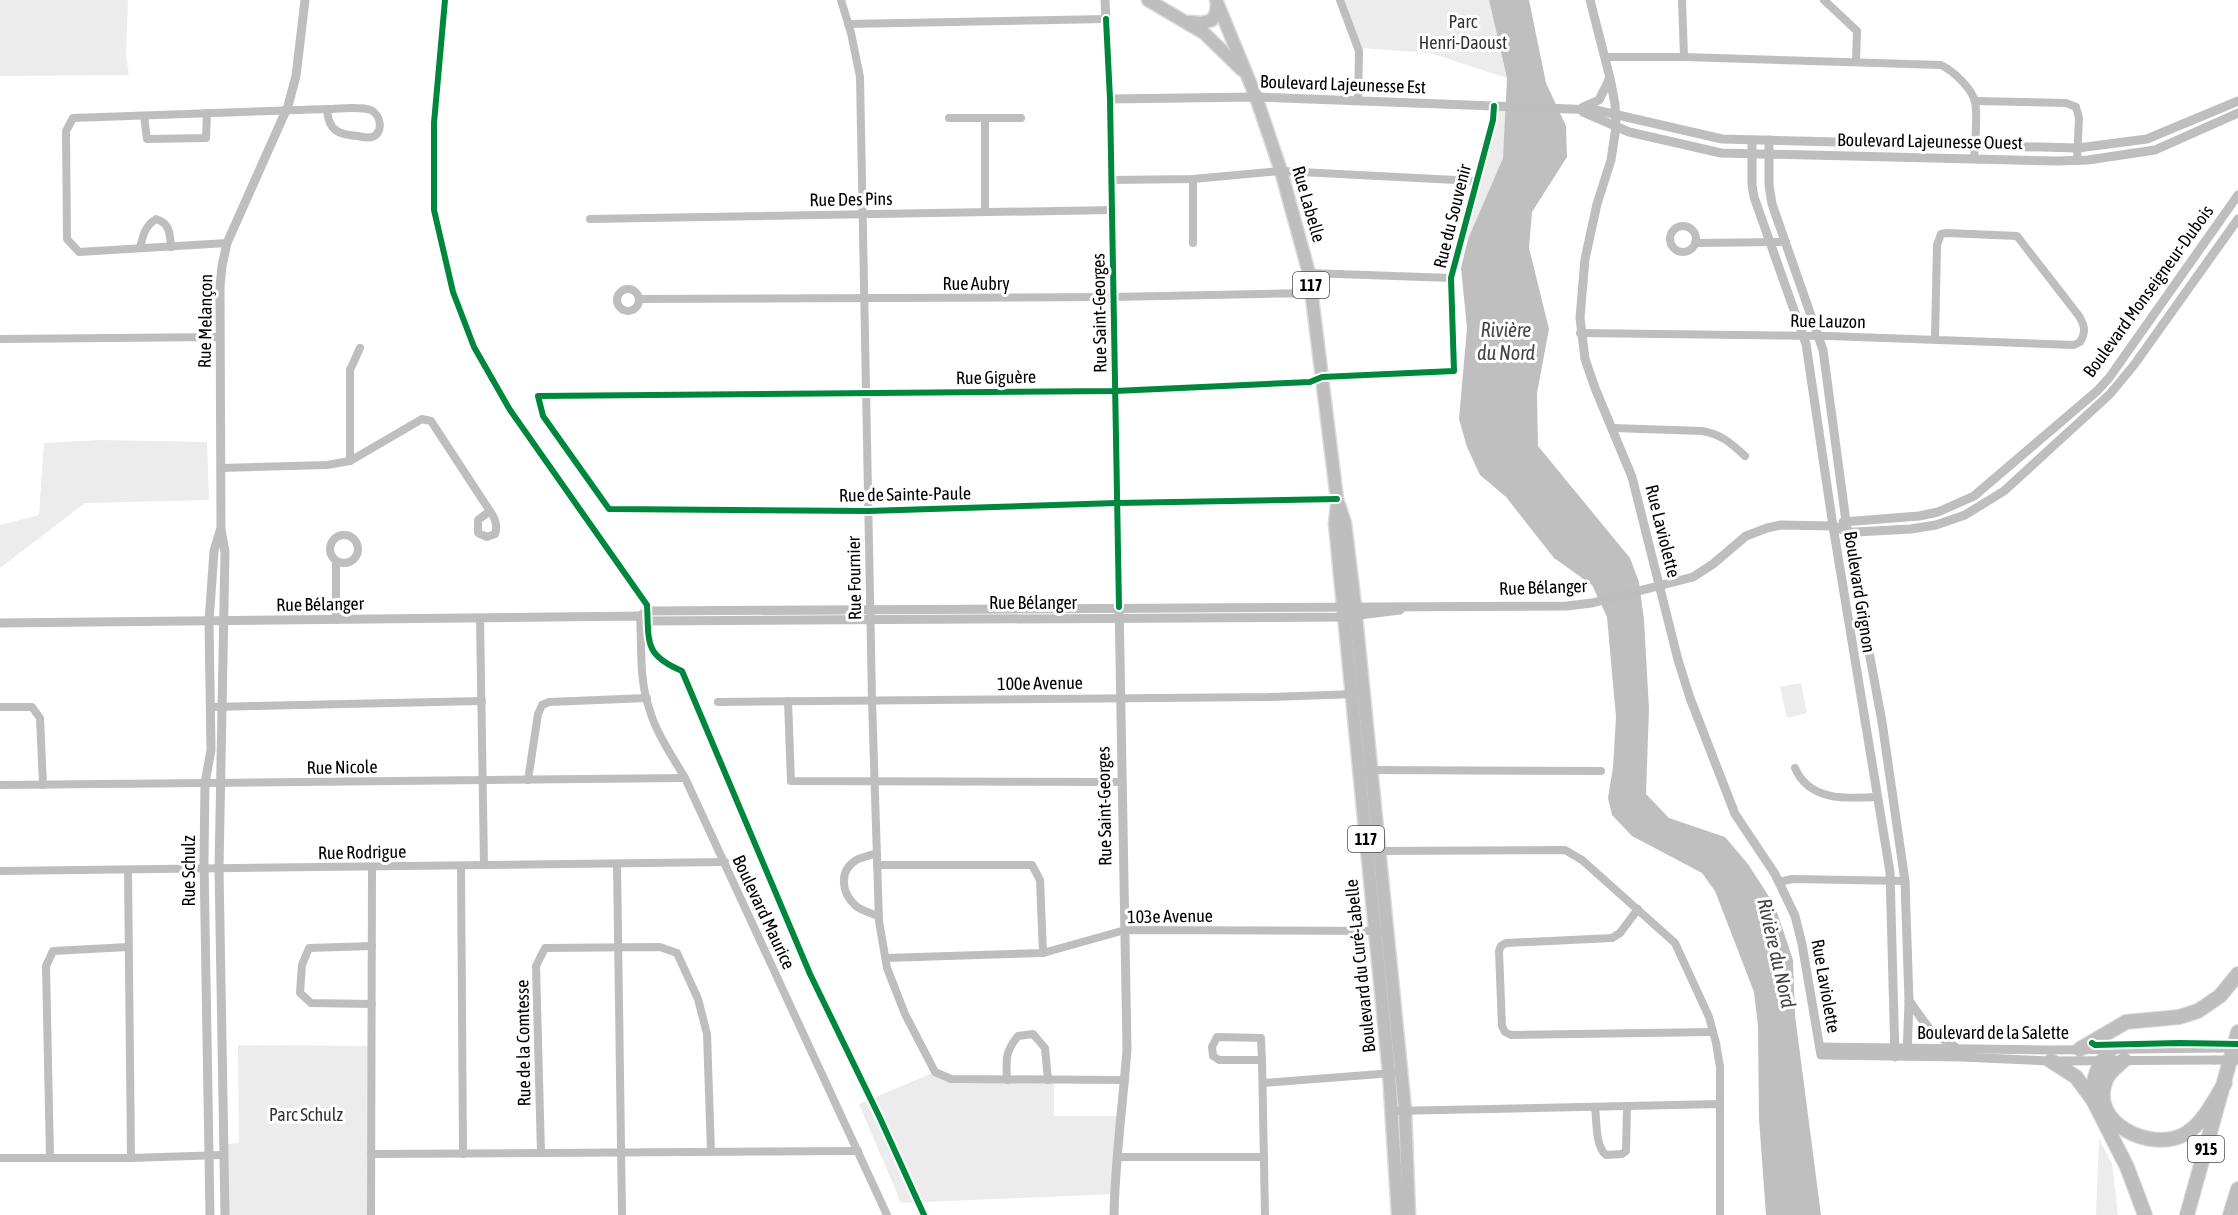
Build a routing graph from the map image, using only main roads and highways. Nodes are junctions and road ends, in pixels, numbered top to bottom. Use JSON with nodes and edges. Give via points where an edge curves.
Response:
{"nodes":[{"id":1,"x":1148,"y":0,"type":"edge"},
{"id":2,"x":1217,"y":2,"type":"edge"},
{"id":3,"x":1187,"y":22,"type":"junction"},
{"id":4,"x":1248,"y":78,"type":"junction"},
{"id":5,"x":1350,"y":611,"type":"joint"},
{"id":6,"x":2238,"y":974,"type":"edge"},
{"id":7,"x":2238,"y":1032,"type":"edge"},
{"id":8,"x":2080,"y":1048,"type":"road end"},
{"id":9,"x":2106,"y":1055,"type":"road end"},
{"id":10,"x":2124,"y":1060,"type":"road end"},
{"id":11,"x":2051,"y":1061,"type":"road end"},
{"id":12,"x":2224,"y":1083,"type":"junction"},
{"id":13,"x":2093,"y":1100,"type":"junction"},
{"id":14,"x":1399,"y":1111,"type":"junction"},
{"id":15,"x":2238,"y":1189,"type":"edge"},
{"id":16,"x":1398,"y":1215,"type":"edge"},
{"id":17,"x":1409,"y":1215,"type":"edge"},
{"id":18,"x":2145,"y":1215,"type":"edge"},
{"id":19,"x":2187,"y":1215,"type":"edge"},
{"id":20,"x":2230,"y":1215,"type":"edge"}],
"edges":[{"from":1,"to":3,"type":"main road","number":"117"},
{"from":2,"to":3,"type":"main road","via":[[1212,20]]},
{"from":2,"to":4,"type":"main road","name":"Rue Labelle","number":"117"},
{"from":3,"to":4,"type":"main road","number":"117","via":[[1210,38]]},
{"from":4,"to":5,"type":"main road","name":"Rue Labelle","number":"117","via":[[1281,171],[1309,273],[1337,499],[1345,523]]},
{"from":5,"to":14,"type":"main road","name":"Boulevard du Curé-Labelle","number":"117"},
{"from":6,"to":8,"type":"highway","via":[[2204,1008],[2180,1017],[2126,1022]]},
{"from":7,"to":12,"type":"highway","number":"915"},
{"from":9,"to":13,"type":"highway","via":[[2094,1078]]},
{"from":10,"to":12,"type":"highway","via":[[2106,1079],[2105,1103],[2121,1127],[2145,1139],[2167,1140],[2190,1130],[2202,1119]]},
{"from":11,"to":13,"type":"highway","via":[[2076,1077]]},
{"from":12,"to":19,"type":"highway","number":"915"},
{"from":13,"to":18,"type":"highway","via":[[2127,1167]]},
{"from":14,"to":16,"type":"main road","name":"Boulevard du Curé-Labelle","number":"117"},
{"from":14,"to":17,"type":"main road","name":"Boulevard du Curé-Labelle","number":"117"},
{"from":15,"to":20,"type":"highway"}]}
